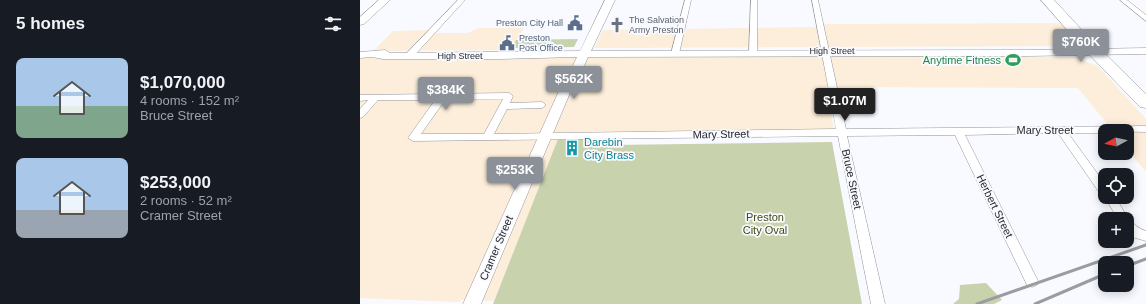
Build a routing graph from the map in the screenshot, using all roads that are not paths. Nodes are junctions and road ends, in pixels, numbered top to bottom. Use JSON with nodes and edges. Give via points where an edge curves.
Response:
{"nodes":[{"id":1,"x":385,"y":0,"type":"edge"},
{"id":2,"x":462,"y":0,"type":"edge"},
{"id":3,"x":606,"y":0,"type":"edge"},
{"id":4,"x":610,"y":0,"type":"edge"},
{"id":5,"x":688,"y":0,"type":"edge"},
{"id":6,"x":754,"y":0,"type":"edge"},
{"id":7,"x":815,"y":0,"type":"edge"},
{"id":8,"x":1047,"y":0,"type":"edge"},
{"id":9,"x":1062,"y":0,"type":"edge"},
{"id":10,"x":1123,"y":0,"type":"edge"},
{"id":11,"x":1146,"y":19,"type":"edge"},
{"id":12,"x":360,"y":22,"type":"edge"},
{"id":13,"x":594,"y":30,"type":"junction"},
{"id":14,"x":1146,"y":51,"type":"edge"},
{"id":15,"x":753,"y":52,"type":"junction"},
{"id":16,"x":825,"y":52,"type":"junction"},
{"id":17,"x":1067,"y":52,"type":"junction"},
{"id":18,"x":1095,"y":52,"type":"junction"},
{"id":19,"x":1110,"y":52,"type":"junction"},
{"id":20,"x":676,"y":53,"type":"junction"},
{"id":21,"x":411,"y":54,"type":"junction"},
{"id":22,"x":584,"y":54,"type":"junction"},
{"id":23,"x":360,"y":55,"type":"edge"},
{"id":24,"x":1116,"y":73,"type":"junction"},
{"id":25,"x":1146,"y":89,"type":"edge"},
{"id":26,"x":376,"y":97,"type":"junction"},
{"id":27,"x":442,"y":97,"type":"junction"},
{"id":28,"x":360,"y":98,"type":"edge"},
{"id":29,"x":1146,"y":103,"type":"edge"},
{"id":30,"x":542,"y":105,"type":"dead end"},
{"id":31,"x":504,"y":106,"type":"junction"},
{"id":32,"x":360,"y":115,"type":"edge"},
{"id":33,"x":1061,"y":130,"type":"junction"},
{"id":34,"x":1146,"y":130,"type":"edge"},
{"id":35,"x":958,"y":131,"type":"junction"},
{"id":36,"x":842,"y":132,"type":"junction"},
{"id":37,"x":549,"y":136,"type":"junction"},
{"id":38,"x":487,"y":137,"type":"junction"},
{"id":39,"x":1098,"y":182,"type":"edge"},
{"id":40,"x":1134,"y":231,"type":"edge"},
{"id":41,"x":1145,"y":236,"type":"edge"},
{"id":42,"x":1032,"y":281,"type":"dead end"},
{"id":43,"x":472,"y":304,"type":"edge"},
{"id":44,"x":482,"y":304,"type":"edge"},
{"id":45,"x":878,"y":304,"type":"edge"}],
"edges":[{"from":1,"to":12,"type":"main road"},
{"from":2,"to":21,"type":"street"},
{"from":3,"to":13,"type":"main road"},
{"from":4,"to":13,"type":"main road"},
{"from":5,"to":20,"type":"street"},
{"from":6,"to":15,"type":"street"},
{"from":7,"to":16,"type":"street","name":"Bruce Street"},
{"from":8,"to":18,"type":"highway"},
{"from":9,"to":19,"type":"highway"},
{"from":10,"to":11,"type":"street"},
{"from":13,"to":22,"type":"main road","name":"Cramer Street"},
{"from":14,"to":19,"type":"main road","name":"High Street"},
{"from":15,"to":16,"type":"main road","name":"High Street"},
{"from":15,"to":20,"type":"main road","name":"High Street"},
{"from":16,"to":17,"type":"main road","name":"High Street"},
{"from":16,"to":36,"type":"street","name":"Bruce Street"},
{"from":17,"to":18,"type":"main road","name":"High Street"},
{"from":17,"to":24,"type":"main road","via":[[1090,58]]},
{"from":18,"to":19,"type":"main road","name":"High Street"},
{"from":18,"to":24,"type":"highway"},
{"from":19,"to":25,"type":"highway"},
{"from":20,"to":22,"type":"main road","name":"High Street"},
{"from":21,"to":22,"type":"main road","name":"High Street"},
{"from":21,"to":23,"type":"main road","name":"High Street"},
{"from":22,"to":37,"type":"main road","name":"Cramer Street","via":[[564,93]]},
{"from":24,"to":29,"type":"highway"},
{"from":26,"to":27,"type":"street"},
{"from":26,"to":28,"type":"street"},
{"from":26,"to":32,"type":"street"},
{"from":27,"to":31,"type":"street","via":[[509,96]]},
{"from":27,"to":38,"type":"street","name":"Mary Street","via":[[413,138]]},
{"from":30,"to":31,"type":"street"},
{"from":31,"to":38,"type":"street"},
{"from":33,"to":34,"type":"street","name":"Mary Street"},
{"from":33,"to":35,"type":"street","name":"Mary Street"},
{"from":33,"to":39,"type":"street"},
{"from":35,"to":36,"type":"street","name":"Mary Street"},
{"from":35,"to":42,"type":"street","name":"Herbert Street"},
{"from":36,"to":37,"type":"street","name":"Mary Street"},
{"from":36,"to":45,"type":"street","name":"Bruce Street"},
{"from":37,"to":38,"type":"street","name":"Mary Street"},
{"from":37,"to":43,"type":"main road","name":"Cramer Street"},
{"from":37,"to":44,"type":"main road","name":"Cramer Street"},
{"from":40,"to":41,"type":"street"}]}
